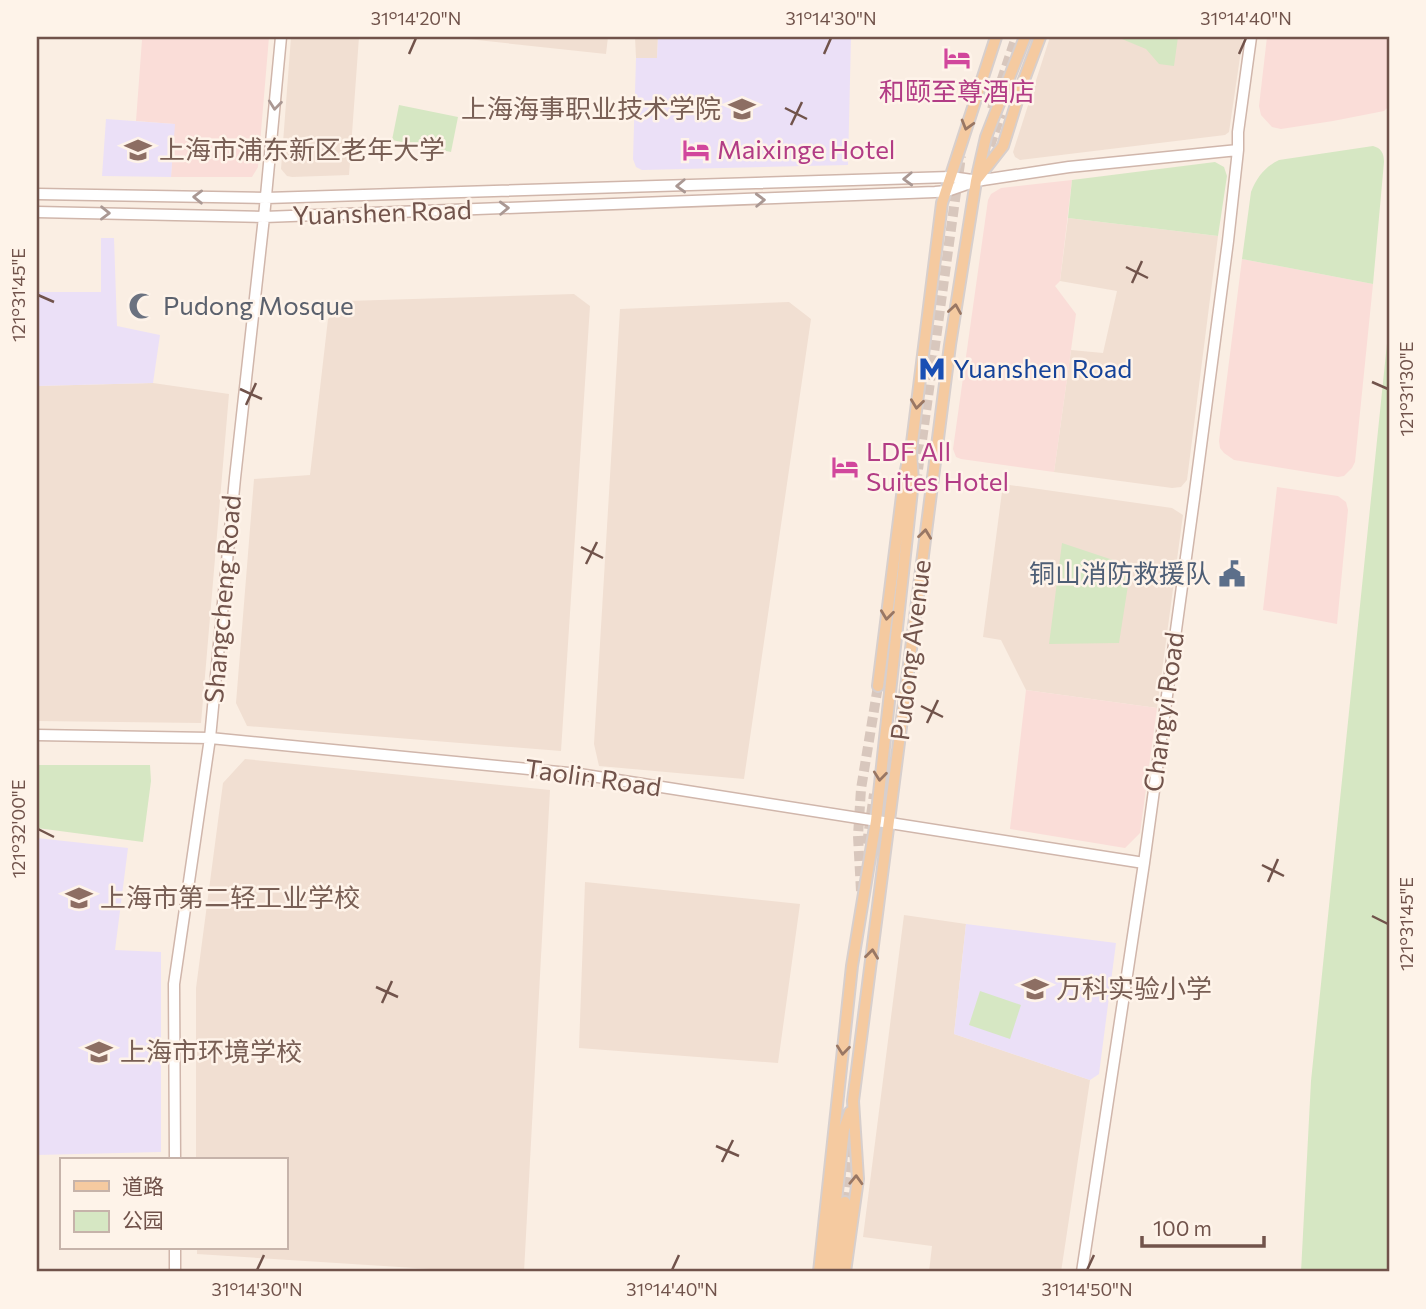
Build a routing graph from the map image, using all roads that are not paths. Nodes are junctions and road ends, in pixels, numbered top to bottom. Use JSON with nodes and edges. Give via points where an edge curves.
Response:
{"nodes":[{"id":1,"x":281,"y":37,"type":"edge"},
{"id":2,"x":996,"y":37,"type":"edge"},
{"id":3,"x":1028,"y":37,"type":"edge"},
{"id":4,"x":1040,"y":37,"type":"edge"},
{"id":5,"x":1253,"y":37,"type":"edge"},
{"id":6,"x":1001,"y":114,"type":"tunnel mouth"},
{"id":7,"x":1238,"y":150,"type":"junction"},
{"id":8,"x":951,"y":177,"type":"junction"},
{"id":9,"x":976,"y":181,"type":"junction"},
{"id":10,"x":947,"y":191,"type":"junction"},
{"id":11,"x":37,"y":194,"type":"edge"},
{"id":12,"x":266,"y":198,"type":"junction"},
{"id":13,"x":37,"y":212,"type":"edge"},
{"id":14,"x":264,"y":217,"type":"junction"},
{"id":15,"x":911,"y":450,"type":"junction"},
{"id":16,"x":899,"y":516,"type":"junction"},
{"id":17,"x":906,"y":543,"type":"junction"},
{"id":18,"x":878,"y":686,"type":"tunnel mouth"},
{"id":19,"x":37,"y":735,"type":"edge"},
{"id":20,"x":210,"y":738,"type":"junction"},
{"id":21,"x":876,"y":821,"type":"junction"},
{"id":22,"x":889,"y":824,"type":"junction"},
{"id":23,"x":1144,"y":863,"type":"junction"},
{"id":24,"x":853,"y":1101,"type":"junction"},
{"id":25,"x":175,"y":1158,"type":"edge"},
{"id":26,"x":845,"y":1202,"type":"tunnel mouth"},
{"id":27,"x":175,"y":1250,"type":"edge"},
{"id":28,"x":175,"y":1272,"type":"edge"},
{"id":29,"x":819,"y":1272,"type":"edge"},
{"id":30,"x":828,"y":1272,"type":"edge"},
{"id":31,"x":837,"y":1272,"type":"edge"},
{"id":32,"x":845,"y":1272,"type":"edge"},
{"id":33,"x":1082,"y":1272,"type":"edge"}],
"edges":[{"from":1,"to":12,"type":"main road","name":"Shangcheng Road","one_way":true},
{"from":2,"to":8,"type":"main road","name":"Pudong Avenue","one_way":true},
{"from":3,"to":6,"type":"main road"},
{"from":3,"to":9,"type":"main road","name":"Pudong Avenue","via":[[986,137]]},
{"from":4,"to":9,"type":"main road","via":[[1003,146]]},
{"from":5,"to":7,"type":"main road","name":"Changyi Road","via":[[1244,132]]},
{"from":7,"to":9,"type":"main road","name":"Yuanshen Road"},
{"from":7,"to":23,"type":"main road","name":"Changyi Road"},
{"from":8,"to":9,"type":"main road","name":"Yuanshen Road"},
{"from":8,"to":10,"type":"main road","name":"Pudong Avenue"},
{"from":8,"to":12,"type":"main road","name":"Yuanshen Road","one_way":true},
{"from":9,"to":10,"type":"main road","name":"Yuanshen Road"},
{"from":22,"to":9,"type":"main road","name":"Pudong Avenue","one_way":true,"via":[[950,345]]},
{"from":14,"to":10,"type":"main road","name":"Yuanshen Road","one_way":true},
{"from":10,"to":15,"type":"main road","name":"Pudong Avenue","one_way":true,"via":[[934,255]]},
{"from":12,"to":11,"type":"main road","name":"Yuanshen Road","one_way":true},
{"from":12,"to":14,"type":"main road","name":"Shangcheng Road"},
{"from":13,"to":14,"type":"main road","name":"Yuanshen Road","one_way":true},
{"from":14,"to":20,"type":"main road","name":"Shangcheng Road"},
{"from":15,"to":16,"type":"main road"},
{"from":15,"to":17,"type":"main road","name":"Pudong Avenue","via":[[913,481]]},
{"from":16,"to":17,"type":"main road"},
{"from":16,"to":18,"type":"main road","one_way":true},
{"from":17,"to":21,"type":"main road","name":"Pudong Avenue","one_way":true},
{"from":19,"to":20,"type":"main road","name":"Taolin Road"},
{"from":20,"to":21,"type":"main road","name":"Taolin Road","via":[[579,774]]},
{"from":20,"to":25,"type":"main road","name":"Shangcheng Road","via":[[174,984]]},
{"from":21,"to":22,"type":"main road","name":"Taolin Road"},
{"from":21,"to":29,"type":"main road","name":"Pudong Avenue","one_way":true,"via":[[852,966]]},
{"from":22,"to":23,"type":"main road","name":"Taolin Road"},
{"from":24,"to":22,"type":"main road","name":"Pudong Avenue","one_way":true},
{"from":23,"to":33,"type":"main road","name":"Changyi Road"},
{"from":24,"to":30,"type":"main road","via":[[845,1129]]},
{"from":32,"to":24,"type":"main road","name":"Pudong Avenue","one_way":true,"via":[[858,1179]]},
{"from":26,"to":31,"type":"main road"},
{"from":27,"to":28,"type":"main road"}]}
